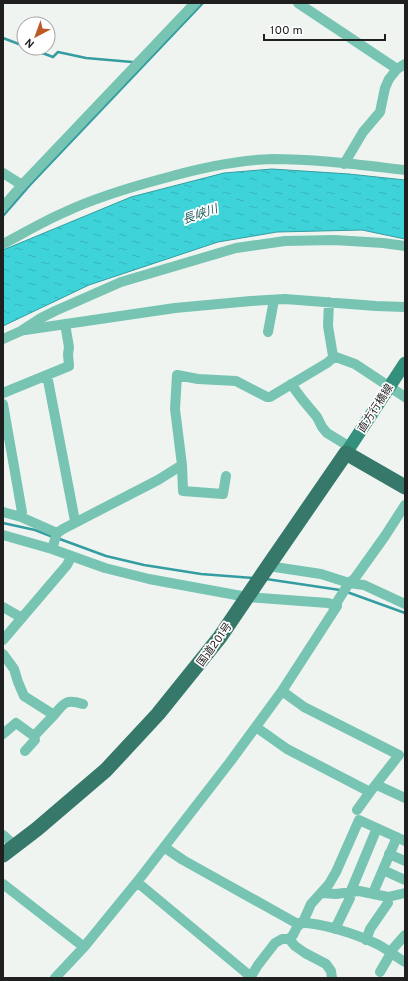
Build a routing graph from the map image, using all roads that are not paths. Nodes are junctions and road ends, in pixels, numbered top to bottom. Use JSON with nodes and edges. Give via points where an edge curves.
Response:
{"nodes":[{"id":1,"x":195,"y":3,"type":"edge"},
{"id":2,"x":298,"y":3,"type":"edge"},
{"id":3,"x":401,"y":66,"type":"edge"},
{"id":4,"x":344,"y":164,"type":"junction"},
{"id":5,"x":405,"y":170,"type":"edge"},
{"id":6,"x":3,"y":173,"type":"edge"},
{"id":7,"x":22,"y":185,"type":"junction"},
{"id":8,"x":3,"y":207,"type":"edge"},
{"id":9,"x":3,"y":244,"type":"edge"},
{"id":10,"x":405,"y":246,"type":"edge"},
{"id":11,"x":274,"y":300,"type":"junction"},
{"id":12,"x":329,"y":302,"type":"junction"},
{"id":13,"x":405,"y":307,"type":"edge"},
{"id":14,"x":55,"y":311,"type":"junction"},
{"id":15,"x":65,"y":324,"type":"junction"},
{"id":16,"x":54,"y":325,"type":"junction"},
{"id":17,"x":21,"y":331,"type":"junction"},
{"id":18,"x":268,"y":332,"type":"dead end"},
{"id":19,"x":3,"y":339,"type":"edge"},
{"id":20,"x":334,"y":357,"type":"junction"},
{"id":21,"x":405,"y":364,"type":"edge"},
{"id":22,"x":47,"y":375,"type":"junction"},
{"id":23,"x":291,"y":384,"type":"junction"},
{"id":24,"x":390,"y":386,"type":"junction"},
{"id":25,"x":3,"y":393,"type":"edge"},
{"id":26,"x":405,"y":397,"type":"edge"},
{"id":27,"x":3,"y":404,"type":"edge"},
{"id":28,"x":348,"y":450,"type":"junction"},
{"id":29,"x":182,"y":464,"type":"junction"},
{"id":30,"x":226,"y":476,"type":"dead end"},
{"id":31,"x":405,"y":487,"type":"edge"},
{"id":32,"x":405,"y":505,"type":"edge"},
{"id":33,"x":3,"y":512,"type":"edge"},
{"id":34,"x":21,"y":517,"type":"junction"},
{"id":35,"x":75,"y":521,"type":"junction"},
{"id":36,"x":57,"y":533,"type":"junction"},
{"id":37,"x":3,"y":535,"type":"edge"},
{"id":38,"x":53,"y":547,"type":"junction"},
{"id":39,"x":70,"y":557,"type":"junction"},
{"id":40,"x":266,"y":569,"type":"junction"},
{"id":41,"x":348,"y":585,"type":"junction"},
{"id":42,"x":248,"y":596,"type":"junction"},
{"id":43,"x":337,"y":604,"type":"junction"},
{"id":44,"x":405,"y":604,"type":"edge"},
{"id":45,"x":3,"y":607,"type":"edge"},
{"id":46,"x":22,"y":618,"type":"junction"},
{"id":47,"x":3,"y":640,"type":"edge"},
{"id":48,"x":3,"y":654,"type":"edge"},
{"id":49,"x":282,"y":691,"type":"junction"},
{"id":50,"x":83,"y":704,"type":"dead end"},
{"id":51,"x":54,"y":715,"type":"junction"},
{"id":52,"x":256,"y":727,"type":"junction"},
{"id":53,"x":3,"y":734,"type":"edge"},
{"id":54,"x":34,"y":736,"type":"junction"},
{"id":55,"x":25,"y":751,"type":"dead end"},
{"id":56,"x":402,"y":752,"type":"edge"},
{"id":57,"x":373,"y":789,"type":"junction"},
{"id":58,"x":405,"y":798,"type":"edge"},
{"id":59,"x":357,"y":810,"type":"dead end"},
{"id":60,"x":377,"y":828,"type":"junction"},
{"id":61,"x":3,"y":835,"type":"edge"},
{"id":62,"x":401,"y":839,"type":"edge"},
{"id":63,"x":164,"y":847,"type":"junction"},
{"id":64,"x":9,"y":850,"type":"edge"},
{"id":65,"x":389,"y":854,"type":"junction"},
{"id":66,"x":405,"y":861,"type":"edge"},
{"id":67,"x":383,"y":870,"type":"junction"},
{"id":68,"x":405,"y":880,"type":"edge"},
{"id":69,"x":137,"y":882,"type":"junction"},
{"id":70,"x":3,"y":884,"type":"edge"},
{"id":71,"x":322,"y":893,"type":"junction"},
{"id":72,"x":350,"y":893,"type":"junction"},
{"id":73,"x":373,"y":893,"type":"junction"},
{"id":74,"x":405,"y":893,"type":"edge"},
{"id":75,"x":388,"y":904,"type":"dead end"},
{"id":76,"x":303,"y":922,"type":"junction"},
{"id":77,"x":335,"y":929,"type":"junction"},
{"id":78,"x":405,"y":935,"type":"edge"},
{"id":79,"x":289,"y":939,"type":"junction"},
{"id":80,"x":366,"y":940,"type":"junction"},
{"id":81,"x":84,"y":947,"type":"junction"},
{"id":82,"x":390,"y":953,"type":"junction"},
{"id":83,"x":405,"y":962,"type":"edge"},
{"id":84,"x":380,"y":972,"type":"dead end"},
{"id":85,"x":250,"y":977,"type":"edge"},
{"id":86,"x":55,"y":978,"type":"edge"},
{"id":87,"x":332,"y":978,"type":"edge"}],
"edges":[{"from":1,"to":7,"type":"street"},
{"from":2,"to":3,"type":"street"},
{"from":3,"to":4,"type":"street","via":[[389,79],[380,112],[363,132]]},
{"from":4,"to":5,"type":"street"},
{"from":4,"to":9,"type":"street","via":[[309,159],[271,159],[207,167],[105,196],[64,212]]},
{"from":6,"to":7,"type":"street"},
{"from":7,"to":8,"type":"street"},
{"from":10,"to":14,"type":"street","via":[[334,240],[285,241],[236,248],[121,282]]},
{"from":11,"to":12,"type":"street"},
{"from":11,"to":15,"type":"street","via":[[207,304]]},
{"from":11,"to":18,"type":"street"},
{"from":12,"to":13,"type":"street"},
{"from":12,"to":20,"type":"street","via":[[328,326]]},
{"from":14,"to":16,"type":"street","via":[[52,315]]},
{"from":14,"to":17,"type":"street"},
{"from":15,"to":16,"type":"street"},
{"from":15,"to":22,"type":"street","via":[[69,366]]},
{"from":16,"to":17,"type":"street"},
{"from":17,"to":19,"type":"street"},
{"from":20,"to":23,"type":"street"},
{"from":20,"to":24,"type":"street","via":[[355,364]]},
{"from":21,"to":24,"type":"main road","name":"直方行橋線"},
{"from":22,"to":25,"type":"street"},
{"from":22,"to":35,"type":"street"},
{"from":23,"to":28,"type":"street","via":[[327,433]]},
{"from":23,"to":29,"type":"street","via":[[274,396],[267,397],[236,381],[177,375],[175,409]]},
{"from":24,"to":26,"type":"street"},
{"from":24,"to":28,"type":"main road","name":"直方行橋線"},
{"from":27,"to":34,"type":"street"},
{"from":28,"to":31,"type":"highway"},
{"from":28,"to":40,"type":"highway","name":"国道201号"},
{"from":29,"to":30,"type":"street","via":[[183,490],[224,494]]},
{"from":29,"to":35,"type":"street","via":[[158,480]]},
{"from":32,"to":41,"type":"street"},
{"from":33,"to":34,"type":"street"},
{"from":34,"to":36,"type":"street"},
{"from":35,"to":36,"type":"street"},
{"from":36,"to":38,"type":"street"},
{"from":37,"to":38,"type":"street"},
{"from":38,"to":39,"type":"street"},
{"from":39,"to":42,"type":"street","via":[[149,579]]},
{"from":39,"to":46,"type":"street","via":[[67,565]]},
{"from":40,"to":41,"type":"street","via":[[321,574]]},
{"from":40,"to":42,"type":"highway","name":"国道201号"},
{"from":41,"to":43,"type":"street"},
{"from":41,"to":44,"type":"street","via":[[364,585]]},
{"from":42,"to":43,"type":"street"},
{"from":42,"to":64,"type":"highway","name":"国道201号","via":[[187,680],[106,770]]},
{"from":43,"to":49,"type":"street"},
{"from":45,"to":46,"type":"street"},
{"from":46,"to":47,"type":"street"},
{"from":48,"to":51,"type":"street","via":[[14,669],[24,696]]},
{"from":49,"to":52,"type":"street"},
{"from":49,"to":56,"type":"street","via":[[304,707]]},
{"from":50,"to":51,"type":"street","via":[[71,700],[65,702]]},
{"from":51,"to":54,"type":"street"},
{"from":52,"to":57,"type":"street","via":[[287,749]]},
{"from":52,"to":63,"type":"street"},
{"from":53,"to":54,"type":"street","via":[[16,723]]},
{"from":54,"to":55,"type":"street","via":[[35,740]]},
{"from":56,"to":57,"type":"street"},
{"from":57,"to":58,"type":"street"},
{"from":57,"to":59,"type":"street"},
{"from":60,"to":62,"type":"street"},
{"from":60,"to":71,"type":"street","via":[[358,820],[336,872]]},
{"from":60,"to":72,"type":"street"},
{"from":61,"to":64,"type":"street"},
{"from":62,"to":65,"type":"street"},
{"from":63,"to":69,"type":"street"},
{"from":63,"to":76,"type":"street","via":[[260,904],[296,923]]},
{"from":65,"to":66,"type":"street"},
{"from":65,"to":67,"type":"street"},
{"from":67,"to":68,"type":"street"},
{"from":67,"to":73,"type":"street"},
{"from":69,"to":81,"type":"street"},
{"from":69,"to":85,"type":"street"},
{"from":70,"to":81,"type":"street"},
{"from":71,"to":72,"type":"street"},
{"from":71,"to":76,"type":"street","via":[[311,904]]},
{"from":72,"to":73,"type":"street"},
{"from":72,"to":77,"type":"street"},
{"from":73,"to":74,"type":"street","via":[[388,897]]},
{"from":75,"to":80,"type":"street","via":[[370,929]]},
{"from":76,"to":77,"type":"street"},
{"from":76,"to":79,"type":"street"},
{"from":77,"to":80,"type":"street"},
{"from":78,"to":82,"type":"street"},
{"from":79,"to":85,"type":"street","via":[[274,943]]},
{"from":79,"to":87,"type":"street","via":[[305,953],[326,964]]},
{"from":80,"to":82,"type":"street"},
{"from":81,"to":86,"type":"street"},
{"from":82,"to":83,"type":"street"},
{"from":82,"to":84,"type":"street"}]}
